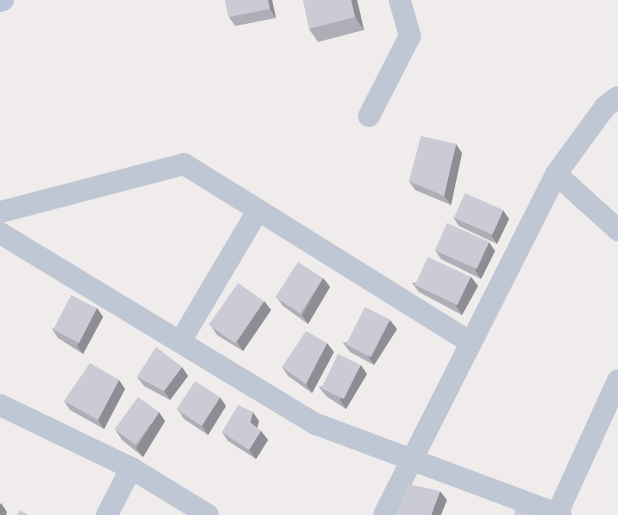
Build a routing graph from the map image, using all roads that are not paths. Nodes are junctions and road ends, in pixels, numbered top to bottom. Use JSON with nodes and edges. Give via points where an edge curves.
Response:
{"nodes":[{"id":1,"x":400,"y":0,"type":"edge"},
{"id":2,"x":618,"y":97,"type":"edge"},
{"id":3,"x":369,"y":116,"type":"dead end"},
{"id":4,"x":556,"y":174,"type":"junction"},
{"id":5,"x":258,"y":210,"type":"junction"},
{"id":6,"x":0,"y":212,"type":"edge"},
{"id":7,"x":618,"y":230,"type":"edge"},
{"id":8,"x":0,"y":233,"type":"edge"},
{"id":9,"x":180,"y":342,"type":"junction"},
{"id":10,"x":470,"y":342,"type":"junction"},
{"id":11,"x":618,"y":380,"type":"edge"},
{"id":12,"x":0,"y":405,"type":"edge"},
{"id":13,"x":408,"y":461,"type":"junction"},
{"id":14,"x":130,"y":468,"type":"junction"},
{"id":15,"x":559,"y":514,"type":"edge"},
{"id":16,"x":107,"y":515,"type":"edge"},
{"id":17,"x":208,"y":515,"type":"edge"},
{"id":18,"x":384,"y":515,"type":"edge"}],
"edges":[{"from":1,"to":3,"type":"street","via":[[410,36]]},
{"from":2,"to":4,"type":"street","via":[[605,107]]},
{"from":4,"to":7,"type":"street"},
{"from":4,"to":10,"type":"street"},
{"from":5,"to":6,"type":"street","via":[[184,164]]},
{"from":5,"to":9,"type":"street"},
{"from":5,"to":10,"type":"street"},
{"from":8,"to":9,"type":"street"},
{"from":9,"to":13,"type":"street","via":[[316,424]]},
{"from":10,"to":13,"type":"street"},
{"from":11,"to":15,"type":"street"},
{"from":12,"to":14,"type":"street"},
{"from":13,"to":15,"type":"street"},
{"from":13,"to":18,"type":"street"},
{"from":14,"to":16,"type":"street"},
{"from":14,"to":17,"type":"street"}]}
